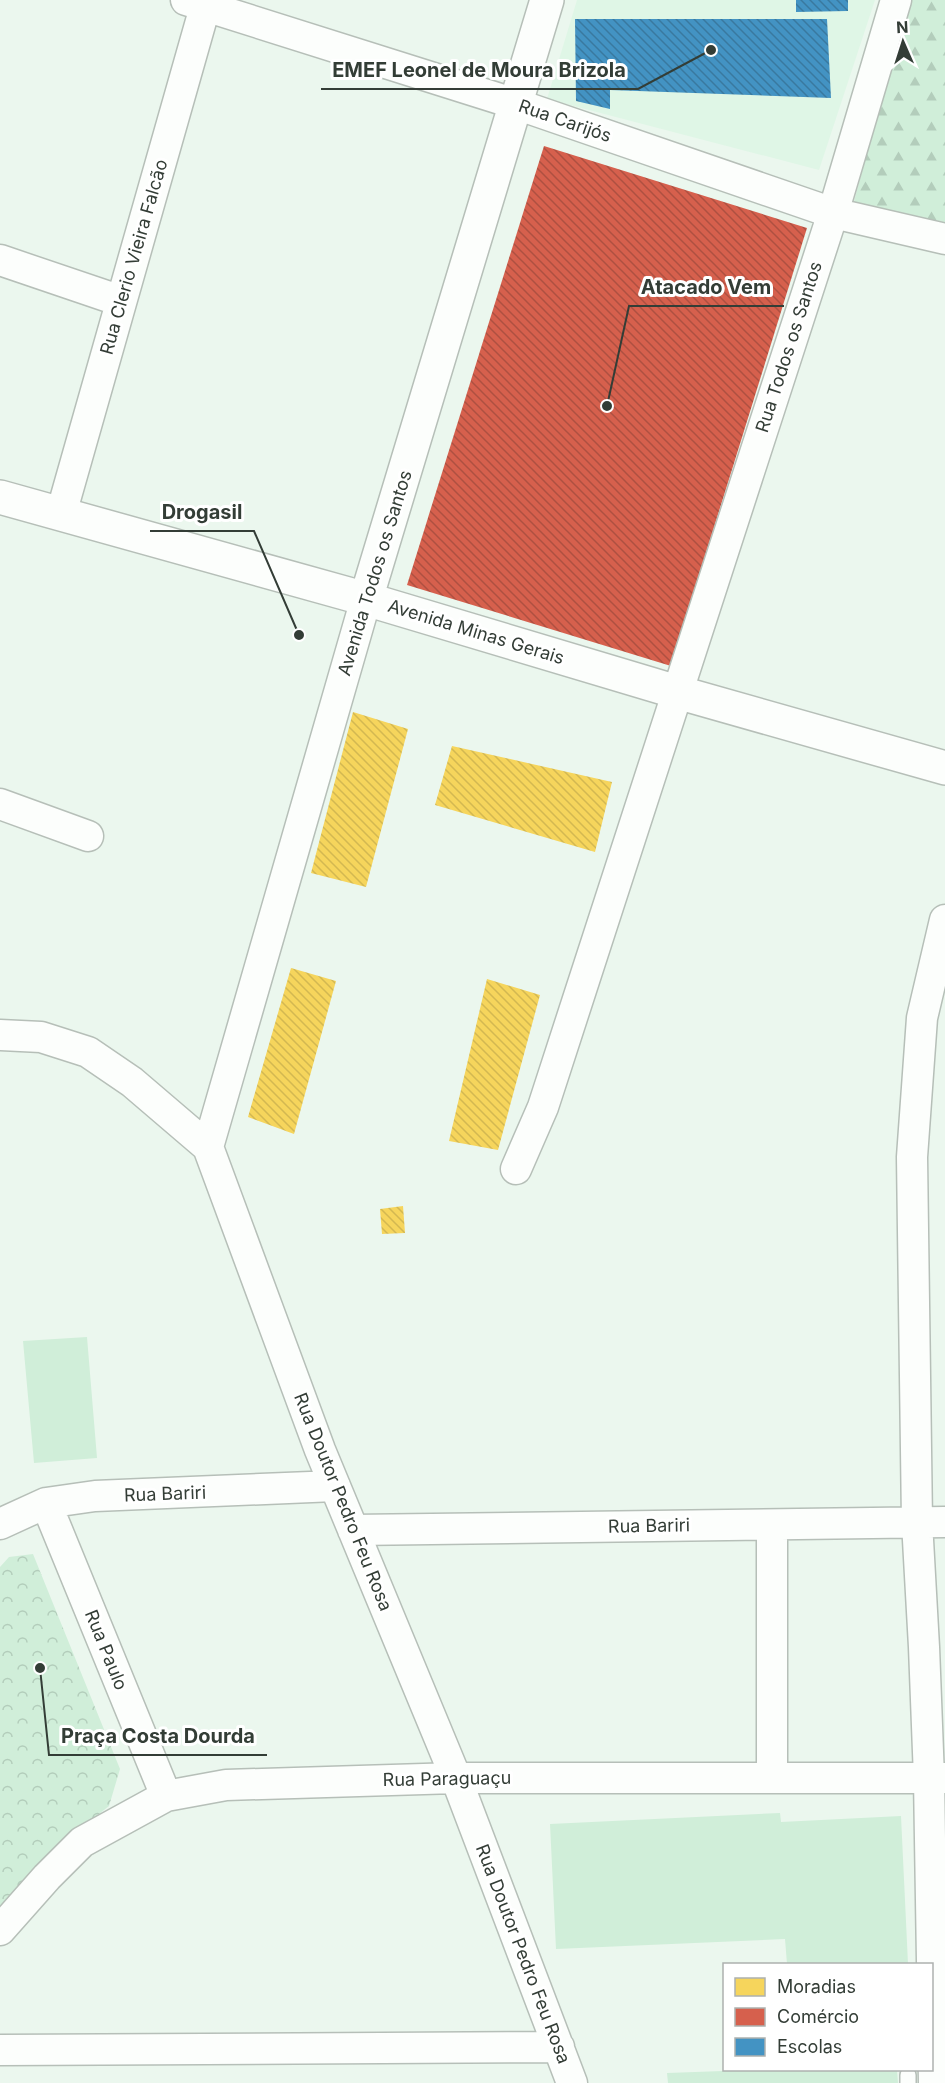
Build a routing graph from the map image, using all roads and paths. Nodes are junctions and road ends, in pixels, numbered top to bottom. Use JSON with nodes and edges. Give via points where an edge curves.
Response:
{"nodes":[{"id":1,"x":547,"y":0,"type":"edge"},
{"id":2,"x":896,"y":0,"type":"edge"},
{"id":3,"x":200,"y":2,"type":"edge"},
{"id":4,"x":516,"y":104,"type":"junction"},
{"id":5,"x":833,"y":213,"type":"junction"},
{"id":6,"x":945,"y":239,"type":"edge"},
{"id":7,"x":0,"y":260,"type":"edge"},
{"id":8,"x":121,"y":302,"type":"junction"},
{"id":9,"x":2,"y":499,"type":"edge"},
{"id":10,"x":61,"y":514,"type":"junction"},
{"id":11,"x":366,"y":599,"type":"junction"},
{"id":12,"x":677,"y":692,"type":"junction"},
{"id":13,"x":945,"y":768,"type":"edge"},
{"id":14,"x":0,"y":804,"type":"edge"},
{"id":15,"x":88,"y":836,"type":"dead end"},
{"id":16,"x":945,"y":920,"type":"edge"},
{"id":17,"x":0,"y":1035,"type":"edge"},
{"id":18,"x":208,"y":1147,"type":"junction"},
{"id":19,"x":516,"y":1169,"type":"dead end"},
{"id":20,"x":335,"y":1486,"type":"junction"},
{"id":21,"x":46,"y":1503,"type":"junction"},
{"id":22,"x":931,"y":1522,"type":"edge"},
{"id":23,"x":0,"y":1524,"type":"edge"},
{"id":24,"x":771,"y":1525,"type":"junction"},
{"id":25,"x":354,"y":1530,"type":"junction"},
{"id":26,"x":935,"y":1647,"type":"edge"},
{"id":27,"x":456,"y":1778,"type":"junction"},
{"id":28,"x":772,"y":1778,"type":"junction"},
{"id":29,"x":937,"y":1778,"type":"edge"},
{"id":30,"x":166,"y":1796,"type":"junction"},
{"id":31,"x":0,"y":1930,"type":"edge"},
{"id":32,"x":559,"y":2047,"type":"junction"},
{"id":33,"x":0,"y":2050,"type":"edge"},
{"id":34,"x":939,"y":2053,"type":"edge"},
{"id":35,"x":572,"y":2083,"type":"edge"}],
"edges":[{"from":1,"to":4,"type":"street","name":"Avenida Todos os Santos"},
{"from":2,"to":5,"type":"street","name":"Rua Todos os Santos"},
{"from":3,"to":4,"type":"street","name":"Rua Carijós"},
{"from":3,"to":8,"type":"street","name":"Rua Clerio Vieira Falcão"},
{"from":4,"to":5,"type":"street","name":"Rua Carijós"},
{"from":4,"to":11,"type":"street","name":"Avenida Todos os Santos"},
{"from":5,"to":6,"type":"street","name":"Rua Carijós"},
{"from":5,"to":12,"type":"street","name":"Rua Todos os Santos"},
{"from":7,"to":8,"type":"street"},
{"from":8,"to":10,"type":"street","name":"Rua Clerio Vieira Falcão"},
{"from":9,"to":10,"type":"street","name":"Avenida Minas Gerais"},
{"from":10,"to":11,"type":"street","name":"Avenida Minas Gerais"},
{"from":11,"to":12,"type":"street","name":"Avenida Minas Gerais"},
{"from":11,"to":18,"type":"street","name":"Avenida Todos os Santos"},
{"from":12,"to":13,"type":"street","name":"Avenida Minas Gerais"},
{"from":12,"to":19,"type":"street","name":"Rua Todos os Santos","via":[[543,1107]]},
{"from":14,"to":15,"type":"street"},
{"from":16,"to":22,"type":"street","via":[[922,1018],[912,1157]]},
{"from":17,"to":18,"type":"street","name":"Rua Doutor Pedro Feu Rosa","via":[[41,1037],[88,1052],[132,1082]]},
{"from":18,"to":20,"type":"street","name":"Rua Doutor Pedro Feu Rosa"},
{"from":20,"to":21,"type":"street","name":"Rua Bariri","via":[[95,1496]]},
{"from":20,"to":25,"type":"street","name":"Rua Doutor Pedro Feu Rosa"},
{"from":21,"to":23,"type":"street","name":"Rua Bariri"},
{"from":21,"to":30,"type":"street","name":"Rua Paulo"},
{"from":22,"to":24,"type":"street","name":"Rua Bariri"},
{"from":22,"to":26,"type":"street"},
{"from":24,"to":25,"type":"street","name":"Rua Bariri"},
{"from":24,"to":28,"type":"street"},
{"from":25,"to":27,"type":"street","name":"Rua Doutor Pedro Feu Rosa"},
{"from":26,"to":29,"type":"street"},
{"from":27,"to":28,"type":"street","name":"Rua Paraguaçu"},
{"from":27,"to":30,"type":"street","name":"Rua Paraguaçu","via":[[226,1785]]},
{"from":27,"to":32,"type":"street","name":"Rua Doutor Pedro Feu Rosa"},
{"from":28,"to":29,"type":"street","name":"Rua Paraguaçu"},
{"from":29,"to":34,"type":"street"},
{"from":30,"to":31,"type":"street","name":"Rua Paraguaçu","via":[[82,1842]]},
{"from":32,"to":33,"type":"street"},
{"from":32,"to":35,"type":"street","name":"Rua Doutor Pedro Feu Rosa"}]}
